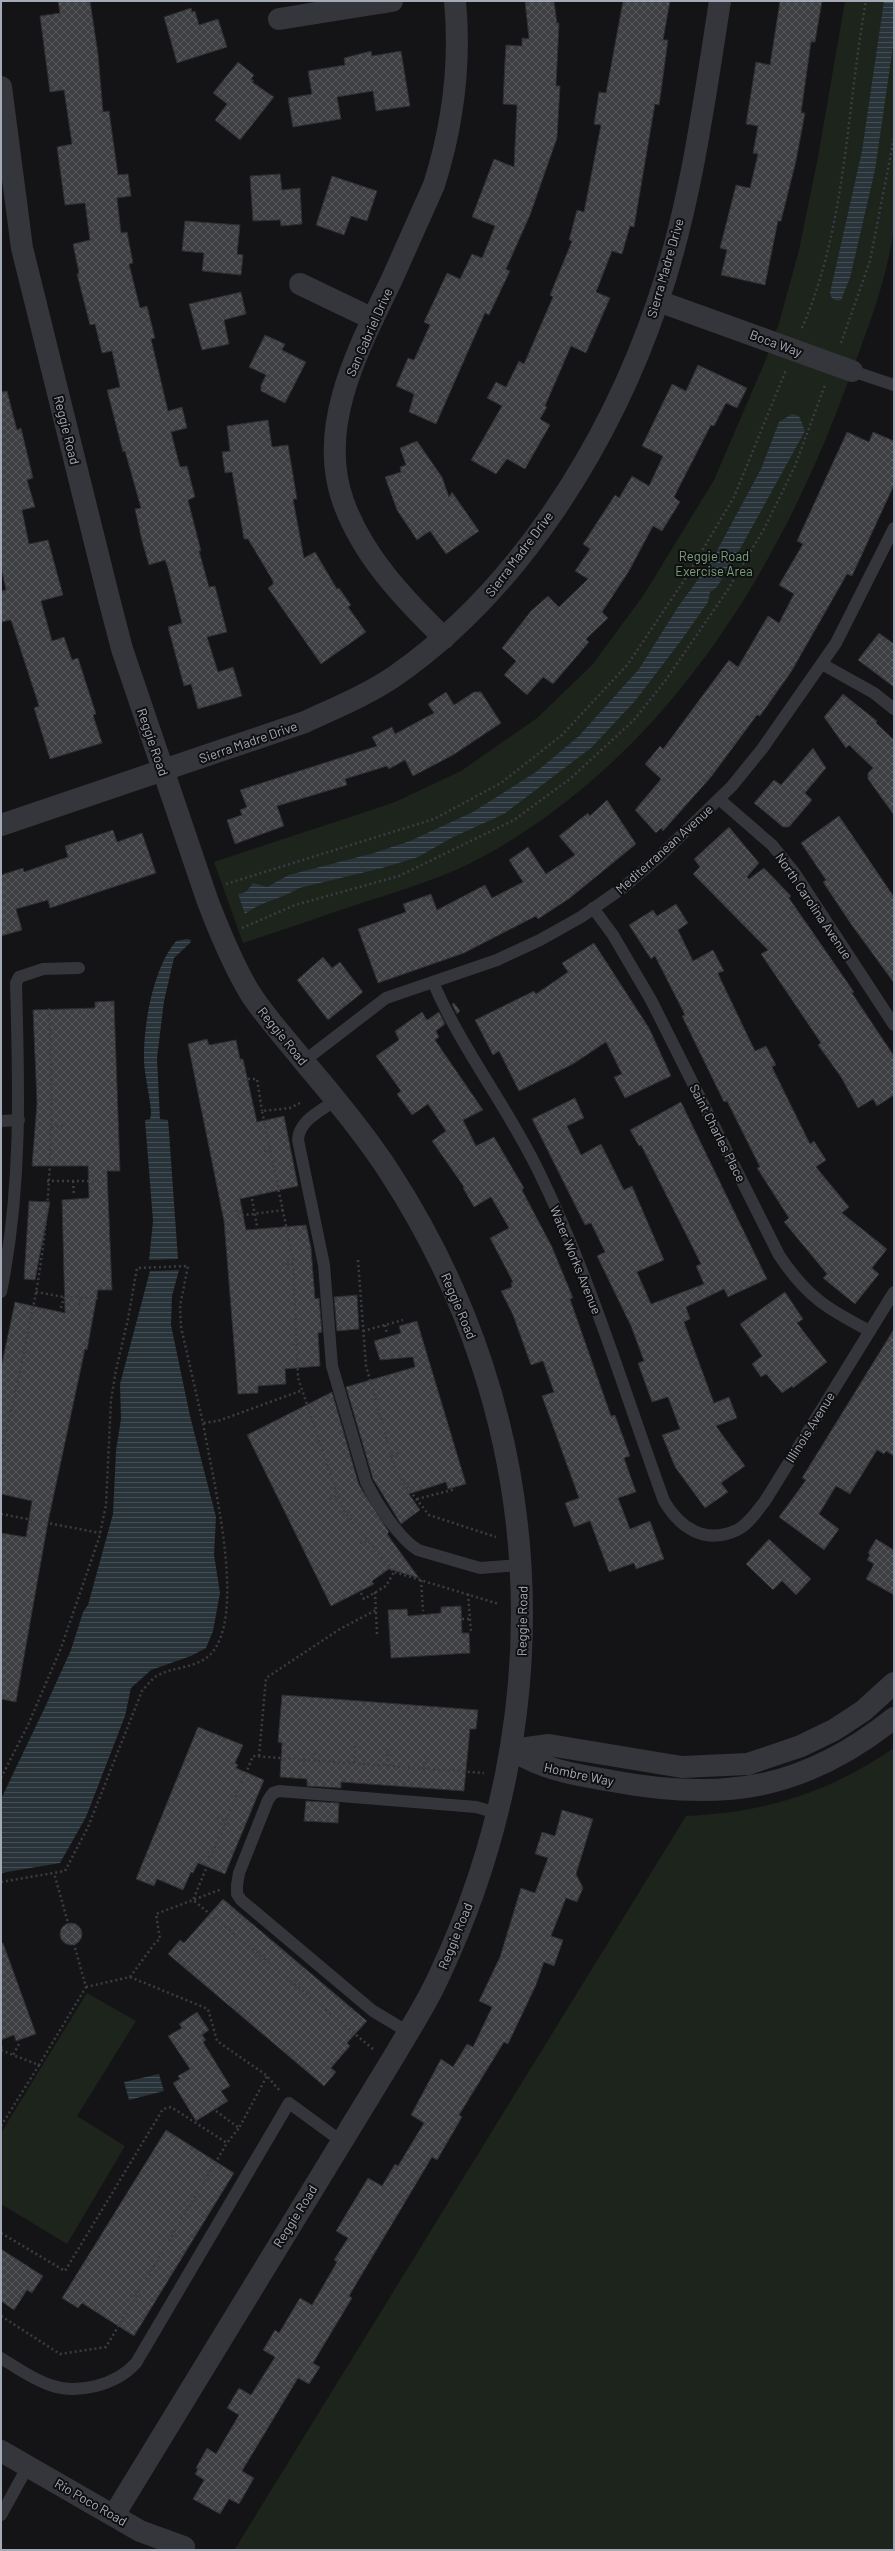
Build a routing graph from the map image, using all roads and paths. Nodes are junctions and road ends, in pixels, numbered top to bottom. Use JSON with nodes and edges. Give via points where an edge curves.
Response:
{"nodes":[{"id":1,"x":392,"y":1,"type":"edge"},
{"id":2,"x":455,"y":1,"type":"edge"},
{"id":3,"x":720,"y":1,"type":"edge"},
{"id":4,"x":866,"y":1,"type":"edge"},
{"id":5,"x":279,"y":19,"type":"dead end"},
{"id":6,"x":1,"y":87,"type":"edge"},
{"id":7,"x":894,"y":138,"type":"edge"},
{"id":8,"x":300,"y":284,"type":"dead end"},
{"id":9,"x":658,"y":301,"type":"junction"},
{"id":10,"x":373,"y":318,"type":"junction"},
{"id":11,"x":802,"y":328,"type":"dead end"},
{"id":12,"x":841,"y":342,"type":"dead end"},
{"id":13,"x":786,"y":370,"type":"dead end"},
{"id":14,"x":852,"y":371,"type":"joint"},
{"id":15,"x":825,"y":385,"type":"dead end"},
{"id":16,"x":894,"y":385,"type":"edge"},
{"id":17,"x":894,"y":528,"type":"edge"},
{"id":18,"x":444,"y":638,"type":"junction"},
{"id":19,"x":822,"y":664,"type":"junction"},
{"id":20,"x":894,"y":709,"type":"edge"},
{"id":21,"x":163,"y":770,"type":"junction"},
{"id":22,"x":719,"y":799,"type":"junction"},
{"id":23,"x":1,"y":825,"type":"edge"},
{"id":24,"x":226,"y":884,"type":"dead end"},
{"id":25,"x":593,"y":908,"type":"junction"},
{"id":26,"x":242,"y":928,"type":"dead end"},
{"id":27,"x":79,"y":968,"type":"dead end"},
{"id":28,"x":433,"y":982,"type":"junction"},
{"id":29,"x":50,"y":1008,"type":"dead end"},
{"id":30,"x":894,"y":1025,"type":"edge"},
{"id":31,"x":304,"y":1061,"type":"junction"},
{"id":32,"x":248,"y":1079,"type":"dead end"},
{"id":33,"x":336,"y":1100,"type":"junction"},
{"id":34,"x":262,"y":1111,"type":"dead end"},
{"id":35,"x":19,"y":1120,"type":"junction"},
{"id":36,"x":1,"y":1121,"type":"edge"},
{"id":37,"x":65,"y":1125,"type":"dead end"},
{"id":38,"x":51,"y":1127,"type":"junction"},
{"id":39,"x":270,"y":1150,"type":"dead end"},
{"id":40,"x":264,"y":1151,"type":"dead end"},
{"id":41,"x":48,"y":1181,"type":"junction"},
{"id":42,"x":73,"y":1181,"type":"junction"},
{"id":43,"x":106,"y":1181,"type":"dead end"},
{"id":44,"x":74,"y":1196,"type":"dead end"},
{"id":45,"x":252,"y":1199,"type":"dead end"},
{"id":46,"x":236,"y":1210,"type":"dead end"},
{"id":47,"x":283,"y":1210,"type":"dead end"},
{"id":48,"x":255,"y":1214,"type":"junction"},
{"id":49,"x":238,"y":1216,"type":"junction"},
{"id":50,"x":238,"y":1221,"type":"dead end"},
{"id":51,"x":257,"y":1226,"type":"dead end"},
{"id":52,"x":358,"y":1260,"type":"dead end"},
{"id":53,"x":293,"y":1264,"type":"dead end"},
{"id":54,"x":282,"y":1265,"type":"dead end"},
{"id":55,"x":80,"y":1288,"type":"dead end"},
{"id":56,"x":1,"y":1292,"type":"edge"},
{"id":57,"x":36,"y":1292,"type":"junction"},
{"id":58,"x":894,"y":1292,"type":"edge"},
{"id":59,"x":96,"y":1293,"type":"dead end"},
{"id":60,"x":64,"y":1297,"type":"junction"},
{"id":61,"x":80,"y":1297,"type":"junction"},
{"id":62,"x":79,"y":1305,"type":"dead end"},
{"id":63,"x":61,"y":1308,"type":"dead end"},
{"id":64,"x":403,"y":1320,"type":"dead end"},
{"id":65,"x":385,"y":1325,"type":"junction"},
{"id":66,"x":870,"y":1331,"type":"junction"},
{"id":67,"x":363,"y":1332,"type":"junction"},
{"id":68,"x":387,"y":1334,"type":"dead end"},
{"id":69,"x":380,"y":1380,"type":"dead end"},
{"id":70,"x":370,"y":1382,"type":"junction"},
{"id":71,"x":303,"y":1390,"type":"dead end"},
{"id":72,"x":203,"y":1423,"type":"junction"},
{"id":73,"x":321,"y":1441,"type":"dead end"},
{"id":74,"x":312,"y":1445,"type":"dead end"},
{"id":75,"x":399,"y":1454,"type":"dead end"},
{"id":76,"x":391,"y":1455,"type":"junction"},
{"id":77,"x":1,"y":1456,"type":"edge"},
{"id":78,"x":456,"y":1489,"type":"dead end"},
{"id":79,"x":338,"y":1496,"type":"dead end"},
{"id":80,"x":330,"y":1499,"type":"dead end"},
{"id":81,"x":417,"y":1499,"type":"junction"},
{"id":82,"x":1,"y":1514,"type":"edge"},
{"id":83,"x":100,"y":1532,"type":"junction"},
{"id":84,"x":706,"y":1535,"type":"joint"},
{"id":85,"x":496,"y":1537,"type":"dead end"},
{"id":86,"x":368,"y":1540,"type":"dead end"},
{"id":87,"x":360,"y":1543,"type":"dead end"},
{"id":88,"x":521,"y":1565,"type":"junction"},
{"id":89,"x":394,"y":1572,"type":"dead end"},
{"id":90,"x":421,"y":1580,"type":"dead end"},
{"id":91,"x":375,"y":1592,"type":"junction"},
{"id":92,"x":360,"y":1593,"type":"dead end"},
{"id":93,"x":468,"y":1594,"type":"dead end"},
{"id":94,"x":376,"y":1610,"type":"junction"},
{"id":95,"x":422,"y":1611,"type":"dead end"},
{"id":96,"x":462,"y":1619,"type":"dead end"},
{"id":97,"x":470,"y":1619,"type":"junction"},
{"id":98,"x":471,"y":1632,"type":"dead end"},
{"id":99,"x":377,"y":1634,"type":"dead end"},
{"id":100,"x":894,"y":1683,"type":"edge"},
{"id":101,"x":894,"y":1718,"type":"edge"},
{"id":102,"x":355,"y":1744,"type":"dead end"},
{"id":103,"x":388,"y":1748,"type":"dead end"},
{"id":104,"x":316,"y":1750,"type":"dead end"},
{"id":105,"x":512,"y":1750,"type":"junction"},
{"id":106,"x":259,"y":1756,"type":"dead end"},
{"id":107,"x":426,"y":1758,"type":"dead end"},
{"id":108,"x":315,"y":1760,"type":"dead end"},
{"id":109,"x":354,"y":1763,"type":"dead end"},
{"id":110,"x":387,"y":1766,"type":"dead end"},
{"id":111,"x":426,"y":1769,"type":"dead end"},
{"id":112,"x":1,"y":1778,"type":"edge"},
{"id":113,"x":497,"y":1813,"type":"junction"},
{"id":114,"x":212,"y":1816,"type":"dead end"},
{"id":115,"x":226,"y":1821,"type":"dead end"},
{"id":116,"x":203,"y":1855,"type":"dead end"},
{"id":117,"x":210,"y":1858,"type":"dead end"},
{"id":118,"x":54,"y":1872,"type":"junction"},
{"id":119,"x":1,"y":1882,"type":"edge"},
{"id":120,"x":237,"y":1883,"type":"junction"},
{"id":121,"x":193,"y":1900,"type":"junction"},
{"id":122,"x":130,"y":1977,"type":"junction"},
{"id":123,"x":86,"y":1987,"type":"junction"},
{"id":124,"x":408,"y":2032,"type":"junction"},
{"id":125,"x":19,"y":2044,"type":"dead end"},
{"id":126,"x":1,"y":2048,"type":"edge"},
{"id":127,"x":373,"y":2049,"type":"dead end"},
{"id":128,"x":14,"y":2055,"type":"junction"},
{"id":129,"x":39,"y":2065,"type":"junction"},
{"id":130,"x":267,"y":2076,"type":"junction"},
{"id":131,"x":289,"y":2102,"type":"junction"},
{"id":132,"x":216,"y":2111,"type":"dead end"},
{"id":133,"x":1,"y":2126,"type":"edge"},
{"id":134,"x":239,"y":2128,"type":"junction"},
{"id":135,"x":341,"y":2141,"type":"junction"},
{"id":136,"x":227,"y":2143,"type":"junction"},
{"id":137,"x":1,"y":2233,"type":"edge"},
{"id":138,"x":1,"y":2316,"type":"edge"},
{"id":139,"x":1,"y":2358,"type":"edge"},
{"id":140,"x":1,"y":2451,"type":"edge"},
{"id":141,"x":28,"y":2466,"type":"junction"},
{"id":142,"x":1,"y":2514,"type":"edge"},
{"id":143,"x":114,"y":2515,"type":"junction"},
{"id":144,"x":186,"y":2548,"type":"edge"}],
"edges":[{"from":1,"to":5,"type":"street"},
{"from":2,"to":10,"type":"street","name":"San Gabriel Drive","via":[[458,66],[444,152],[434,185]]},
{"from":3,"to":9,"type":"street","name":"Sierra Madre Drive","via":[[691,173]]},
{"from":4,"to":11,"type":"path","via":[[842,185],[816,291]]},
{"from":6,"to":21,"type":"street","name":"Reggie Road","via":[[22,248],[32,293],[122,650]]},
{"from":7,"to":12,"type":"path","via":[[870,261]]},
{"from":8,"to":10,"type":"street"},
{"from":9,"to":14,"type":"street","name":"Boca Way"},
{"from":9,"to":18,"type":"street","name":"Sierra Madre Drive","via":[[628,376],[606,421],[554,509],[496,587]]},
{"from":10,"to":18,"type":"street","name":"San Gabriel Drive","via":[[349,376],[339,410],[335,440],[342,499],[367,551],[417,612]]},
{"from":13,"to":24,"type":"path","via":[[734,498],[687,576],[628,664],[562,736],[501,783],[434,818]]},
{"from":14,"to":16,"type":"lane","name":"Boca Way"},
{"from":15,"to":26,"type":"path","via":[[795,466],[764,529],[728,591],[665,681],[634,720],[571,778],[514,820],[400,876],[295,905]]},
{"from":17,"to":19,"type":"lane","name":"Mediterranean Avenue","via":[[836,644]]},
{"from":18,"to":21,"type":"street","name":"Sierra Madre Drive","via":[[393,677],[347,703],[305,722]]},
{"from":19,"to":20,"type":"lane","via":[[874,693]]},
{"from":19,"to":22,"type":"lane","name":"Mediterranean Avenue","via":[[762,749]]},
{"from":21,"to":23,"type":"street","name":"Sierra Madre Drive"},
{"from":21,"to":31,"type":"street","name":"Reggie Road","via":[[208,902],[235,966],[251,995]]},
{"from":22,"to":25,"type":"lane","name":"Mediterranean Avenue","via":[[660,856],[624,887]]},
{"from":22,"to":30,"type":"lane","name":"North Carolina Avenue","via":[[772,845],[794,872]]},
{"from":25,"to":28,"type":"lane","name":"Mediterranean Avenue","via":[[540,940],[497,960]]},
{"from":25,"to":66,"type":"lane","name":"Saint Charles Place","via":[[613,935],[651,1000],[783,1261],[813,1298],[840,1316]]},
{"from":27,"to":35,"type":"lane","via":[[43,968],[19,977],[16,983]]},
{"from":28,"to":31,"type":"lane","name":"Mediterranean Avenue","via":[[386,998]]},
{"from":28,"to":84,"type":"lane","name":"Water Works Avenue","via":[[442,1004],[512,1120],[558,1214],[589,1290],[664,1501],[673,1517],[684,1526]]},
{"from":29,"to":38,"type":"path"},
{"from":31,"to":33,"type":"street","name":"Reggie Road"},
{"from":32,"to":34,"type":"path","via":[[257,1078]]},
{"from":33,"to":88,"type":"street","name":"Reggie Road","via":[[390,1174],[446,1275],[472,1334],[503,1434],[513,1489]]},
{"from":33,"to":88,"type":"lane","via":[[303,1124],[298,1130],[298,1140],[324,1265],[332,1366],[366,1482],[373,1497],[408,1545],[480,1568]]},
{"from":35,"to":36,"type":"lane"},
{"from":35,"to":56,"type":"lane","via":[[18,1177]]},
{"from":37,"to":38,"type":"path"},
{"from":38,"to":41,"type":"path"},
{"from":39,"to":40,"type":"path"},
{"from":41,"to":42,"type":"path"},
{"from":41,"to":57,"type":"path"},
{"from":42,"to":43,"type":"path"},
{"from":42,"to":44,"type":"path"},
{"from":45,"to":48,"type":"path"},
{"from":46,"to":49,"type":"path"},
{"from":47,"to":48,"type":"path"},
{"from":48,"to":49,"type":"path"},
{"from":48,"to":51,"type":"path"},
{"from":49,"to":50,"type":"path"},
{"from":52,"to":67,"type":"path"},
{"from":53,"to":54,"type":"path"},
{"from":55,"to":61,"type":"path"},
{"from":57,"to":60,"type":"path"},
{"from":57,"to":77,"type":"path"},
{"from":58,"to":66,"type":"lane","name":"Illinois Avenue"},
{"from":59,"to":61,"type":"path","via":[[97,1298]]},
{"from":60,"to":61,"type":"path"},
{"from":60,"to":63,"type":"path"},
{"from":61,"to":62,"type":"path"},
{"from":64,"to":65,"type":"path"},
{"from":65,"to":67,"type":"path"},
{"from":65,"to":68,"type":"path"},
{"from":66,"to":84,"type":"lane","name":"Illinois Avenue","via":[[765,1501],[751,1519],[738,1530]]},
{"from":67,"to":70,"type":"path"},
{"from":69,"to":70,"type":"path"},
{"from":70,"to":76,"type":"path"},
{"from":71,"to":72,"type":"path","via":[[218,1421]]},
{"from":72,"to":83,"type":"path","via":[[181,1326],[180,1306],[188,1266],[137,1268],[111,1400],[106,1505]]},
{"from":72,"to":118,"type":"path","via":[[221,1516],[226,1569],[224,1622],[216,1648],[199,1663],[155,1677],[142,1691],[88,1827],[65,1871]]},
{"from":73,"to":74,"type":"path"},
{"from":75,"to":76,"type":"path"},
{"from":76,"to":81,"type":"path","via":[[396,1473]]},
{"from":78,"to":81,"type":"path"},
{"from":79,"to":80,"type":"path"},
{"from":81,"to":85,"type":"path","via":[[429,1514]]},
{"from":82,"to":83,"type":"path"},
{"from":83,"to":112,"type":"path","via":[[61,1648],[28,1725]]},
{"from":86,"to":87,"type":"path"},
{"from":88,"to":105,"type":"street","name":"Reggie Road","via":[[523,1644]]},
{"from":89,"to":91,"type":"path","via":[[386,1586]]},
{"from":90,"to":95,"type":"path"},
{"from":91,"to":92,"type":"path","via":[[364,1599]]},
{"from":91,"to":94,"type":"path"},
{"from":93,"to":97,"type":"path"},
{"from":94,"to":99,"type":"path"},
{"from":94,"to":106,"type":"path","via":[[340,1629],[266,1678]]},
{"from":96,"to":97,"type":"path"},
{"from":97,"to":98,"type":"path"},
{"from":100,"to":105,"type":"street","name":"Hombre Way","via":[[863,1711],[834,1730],[801,1746],[748,1764],[682,1767],[549,1745]]},
{"from":101,"to":105,"type":"street","name":"Hombre Way","via":[[867,1739],[834,1759],[800,1774],[735,1790],[704,1792],[634,1786],[552,1770],[535,1764]]},
{"from":102,"to":109,"type":"path"},
{"from":103,"to":110,"type":"path"},
{"from":104,"to":108,"type":"path"},
{"from":105,"to":113,"type":"street","name":"Reggie Road"},
{"from":107,"to":111,"type":"path"},
{"from":113,"to":120,"type":"lane","via":[[476,1807],[279,1791],[272,1793],[268,1800]]},
{"from":113,"to":124,"type":"street","name":"Reggie Road","via":[[459,1931],[439,1977]]},
{"from":114,"to":115,"type":"path"},
{"from":116,"to":117,"type":"path"},
{"from":118,"to":119,"type":"path"},
{"from":118,"to":123,"type":"path"},
{"from":120,"to":121,"type":"path"},
{"from":120,"to":124,"type":"lane","via":[[237,1894],[241,1900],[373,2012]]},
{"from":121,"to":122,"type":"path","via":[[156,1914],[160,1939]]},
{"from":121,"to":127,"type":"path"},
{"from":122,"to":123,"type":"path"},
{"from":122,"to":130,"type":"path","via":[[208,2009],[217,2041]]},
{"from":123,"to":129,"type":"path"},
{"from":124,"to":135,"type":"street","name":"Reggie Road"},
{"from":125,"to":128,"type":"path"},
{"from":126,"to":128,"type":"path"},
{"from":128,"to":129,"type":"path"},
{"from":129,"to":133,"type":"path"},
{"from":130,"to":131,"type":"path"},
{"from":130,"to":134,"type":"path"},
{"from":131,"to":135,"type":"lane"},
{"from":131,"to":139,"type":"lane","via":[[136,2363],[127,2373],[116,2380],[101,2384],[64,2388],[35,2379]]},
{"from":132,"to":134,"type":"path"},
{"from":134,"to":136,"type":"path"},
{"from":135,"to":143,"type":"street","name":"Reggie Road"},
{"from":136,"to":137,"type":"path","via":[[171,2107],[163,2109],[65,2271]]},
{"from":136,"to":138,"type":"path","via":[[106,2347],[60,2354]]},
{"from":140,"to":141,"type":"street","name":"Rio Poco Road"},
{"from":141,"to":142,"type":"lane"},
{"from":141,"to":143,"type":"street","name":"Rio Poco Road"},
{"from":143,"to":144,"type":"street","name":"Rio Poco Road","via":[[140,2531]]}]}
